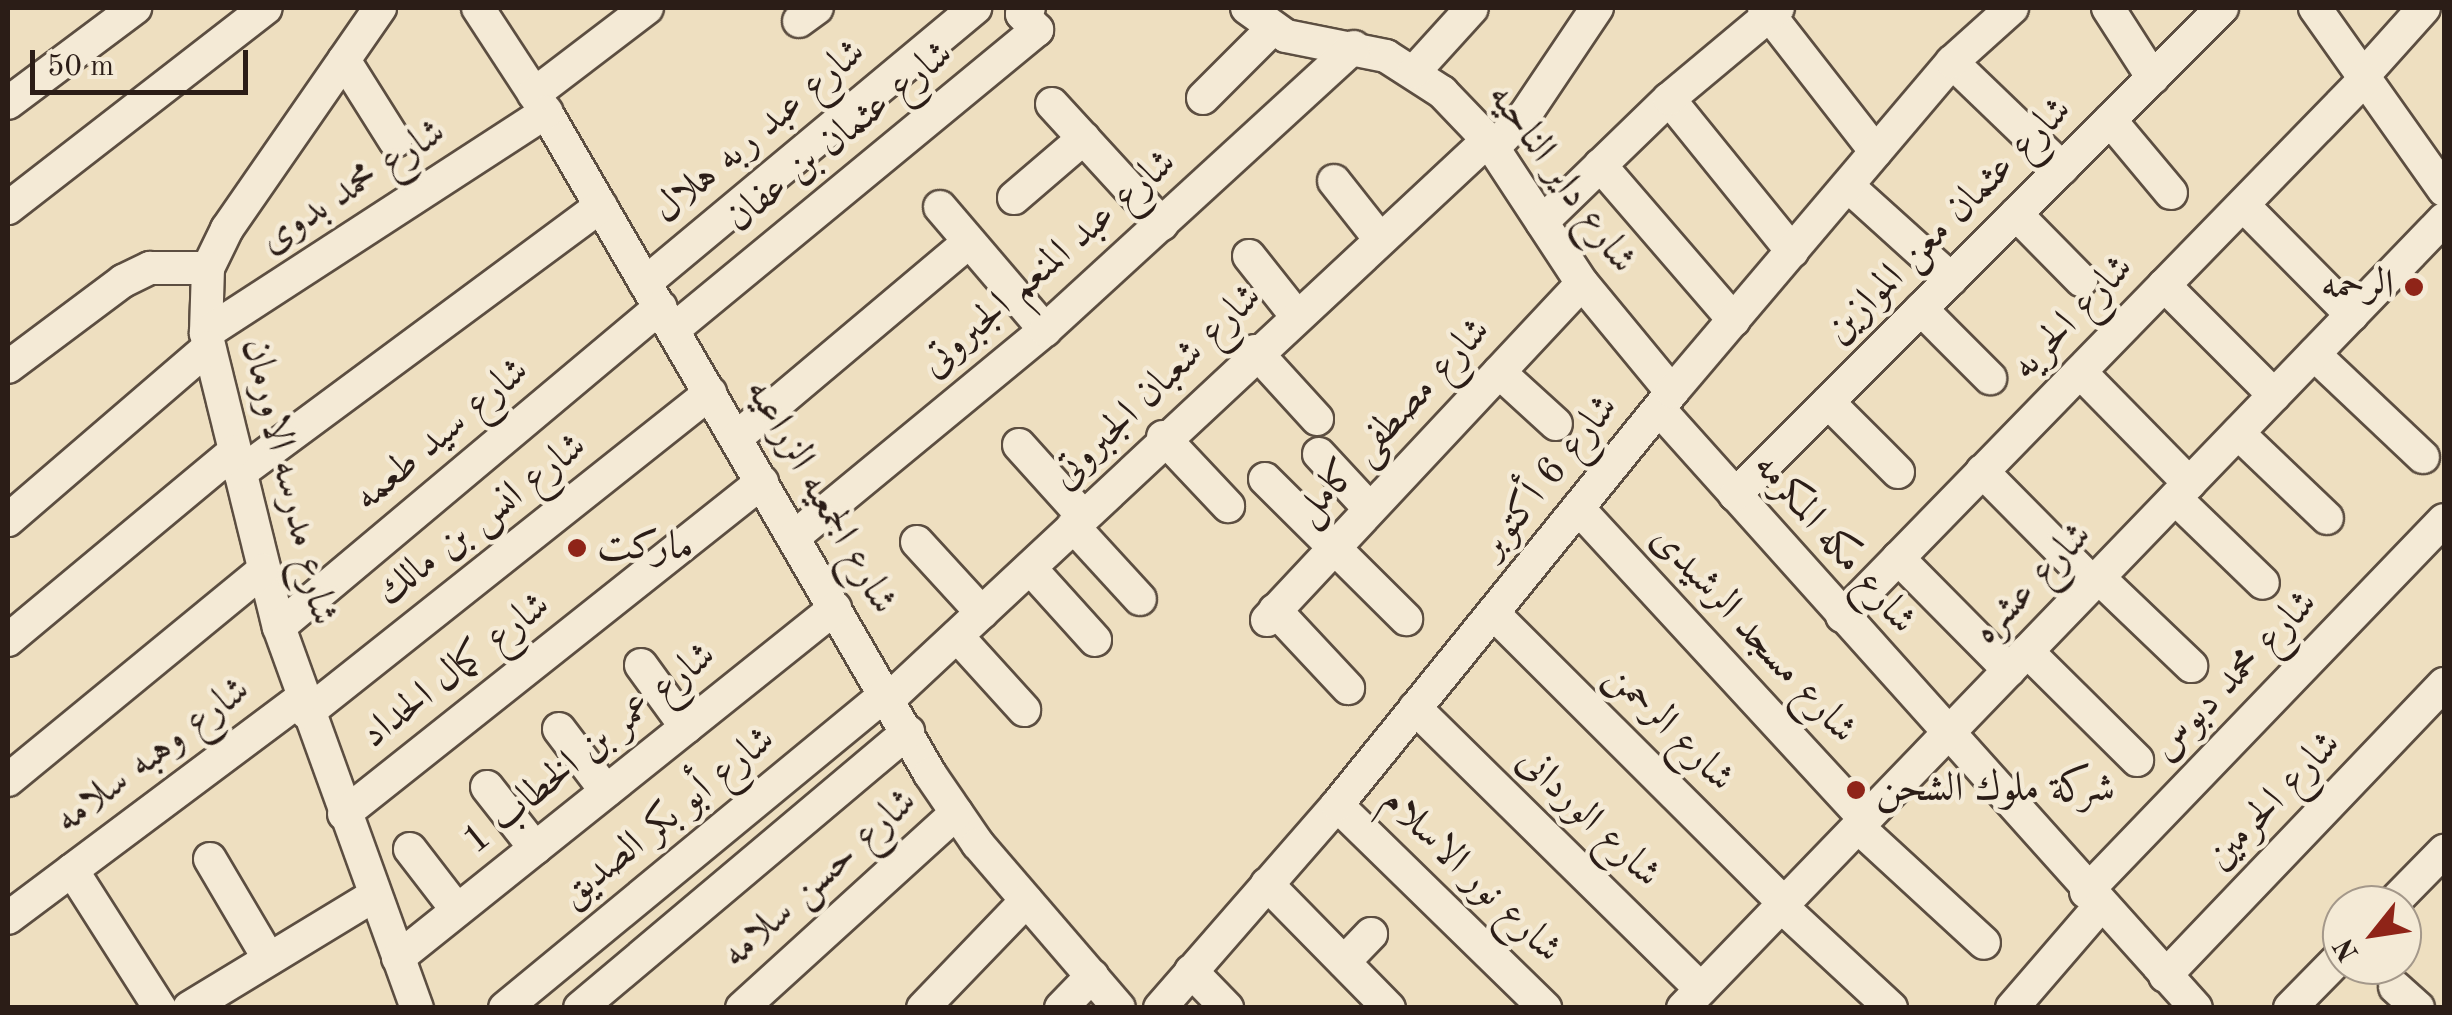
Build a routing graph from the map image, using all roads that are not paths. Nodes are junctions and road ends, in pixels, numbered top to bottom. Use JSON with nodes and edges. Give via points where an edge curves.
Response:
{"nodes":[{"id":1,"x":135,"y":8,"type":"edge"},
{"id":2,"x":266,"y":8,"type":"edge"},
{"id":3,"x":380,"y":8,"type":"edge"},
{"id":4,"x":478,"y":8,"type":"edge"},
{"id":5,"x":647,"y":8,"type":"edge"},
{"id":6,"x":976,"y":8,"type":"edge"},
{"id":7,"x":1029,"y":8,"type":"edge"},
{"id":8,"x":1246,"y":8,"type":"edge"},
{"id":9,"x":1472,"y":8,"type":"edge"},
{"id":10,"x":1598,"y":8,"type":"edge"},
{"id":11,"x":2012,"y":8,"type":"edge"},
{"id":12,"x":2108,"y":8,"type":"edge"},
{"id":13,"x":2222,"y":8,"type":"edge"},
{"id":14,"x":2315,"y":8,"type":"edge"},
{"id":15,"x":2424,"y":8,"type":"edge"},
{"id":16,"x":1770,"y":10,"type":"edge"},
{"id":17,"x":1974,"y":21,"type":"edge"},
{"id":18,"x":1272,"y":28,"type":"junction"},
{"id":19,"x":1354,"y":47,"type":"junction"},
{"id":20,"x":344,"y":60,"type":"junction"},
{"id":21,"x":1952,"y":62,"type":"junction"},
{"id":22,"x":1414,"y":72,"type":"junction"},
{"id":23,"x":2364,"y":77,"type":"junction"},
{"id":24,"x":2152,"y":78,"type":"junction"},
{"id":25,"x":1203,"y":98,"type":"dead end"},
{"id":26,"x":1669,"y":99,"type":"junction"},
{"id":27,"x":8,"y":103,"type":"edge"},
{"id":28,"x":540,"y":103,"type":"junction"},
{"id":29,"x":1052,"y":104,"type":"dead end"},
{"id":30,"x":2110,"y":120,"type":"junction"},
{"id":31,"x":1084,"y":138,"type":"junction"},
{"id":32,"x":396,"y":141,"type":"dead end"},
{"id":33,"x":1490,"y":144,"type":"junction"},
{"id":34,"x":1876,"y":152,"type":"junction"},
{"id":35,"x":1600,"y":165,"type":"junction"},
{"id":36,"x":2062,"y":168,"type":"junction"},
{"id":37,"x":2440,"y":172,"type":"edge"},
{"id":38,"x":1334,"y":182,"type":"dead end"},
{"id":39,"x":1848,"y":186,"type":"junction"},
{"id":40,"x":2171,"y":193,"type":"dead end"},
{"id":41,"x":1014,"y":198,"type":"dead end"},
{"id":42,"x":2243,"y":205,"type":"junction"},
{"id":43,"x":601,"y":206,"type":"junction"},
{"id":44,"x":940,"y":206,"type":"dead end"},
{"id":45,"x":8,"y":208,"type":"edge"},
{"id":46,"x":2016,"y":214,"type":"junction"},
{"id":47,"x":2444,"y":219,"type":"edge"},
{"id":48,"x":1542,"y":222,"type":"junction"},
{"id":49,"x":1162,"y":224,"type":"junction"},
{"id":50,"x":1379,"y":238,"type":"junction"},
{"id":51,"x":970,"y":242,"type":"junction"},
{"id":52,"x":1792,"y":251,"type":"junction"},
{"id":53,"x":1249,"y":256,"type":"dead end"},
{"id":54,"x":208,"y":268,"type":"junction"},
{"id":55,"x":1951,"y":279,"type":"junction"},
{"id":56,"x":2081,"y":280,"type":"dead end"},
{"id":57,"x":1582,"y":283,"type":"junction"},
{"id":58,"x":2164,"y":285,"type":"junction"},
{"id":59,"x":659,"y":306,"type":"junction"},
{"id":60,"x":1921,"y":310,"type":"junction"},
{"id":61,"x":1295,"y":314,"type":"junction"},
{"id":62,"x":2352,"y":315,"type":"junction"},
{"id":63,"x":1734,"y":320,"type":"junction"},
{"id":64,"x":1045,"y":330,"type":"junction"},
{"id":65,"x":207,"y":340,"type":"junction"},
{"id":66,"x":1255,"y":351,"type":"junction"},
{"id":67,"x":2314,"y":354,"type":"junction"},
{"id":68,"x":8,"y":367,"type":"edge"},
{"id":69,"x":1499,"y":372,"type":"junction"},
{"id":70,"x":2080,"y":372,"type":"junction"},
{"id":71,"x":1990,"y":378,"type":"dead end"},
{"id":72,"x":710,"y":393,"type":"junction"},
{"id":73,"x":2274,"y":395,"type":"junction"},
{"id":74,"x":1666,"y":400,"type":"junction"},
{"id":75,"x":1828,"y":402,"type":"junction"},
{"id":76,"x":1318,"y":419,"type":"dead end"},
{"id":77,"x":1556,"y":424,"type":"dead end"},
{"id":78,"x":2238,"y":433,"type":"junction"},
{"id":79,"x":1164,"y":436,"type":"junction"},
{"id":80,"x":736,"y":438,"type":"junction"},
{"id":81,"x":1019,"y":445,"type":"dead end"},
{"id":82,"x":1319,"y":454,"type":"dead end"},
{"id":83,"x":2423,"y":457,"type":"dead end"},
{"id":84,"x":238,"y":462,"type":"junction"},
{"id":85,"x":1898,"y":472,"type":"dead end"},
{"id":86,"x":1982,"y":472,"type":"junction"},
{"id":87,"x":1265,"y":479,"type":"dead end"},
{"id":88,"x":762,"y":482,"type":"junction"},
{"id":89,"x":2182,"y":491,"type":"junction"},
{"id":90,"x":1735,"y":495,"type":"junction"},
{"id":91,"x":1228,"y":506,"type":"dead end"},
{"id":92,"x":1578,"y":508,"type":"junction"},
{"id":93,"x":1370,"y":510,"type":"junction"},
{"id":94,"x":2327,"y":518,"type":"dead end"},
{"id":95,"x":8,"y":520,"type":"edge"},
{"id":96,"x":2444,"y":520,"type":"edge"},
{"id":97,"x":1078,"y":521,"type":"junction"},
{"id":98,"x":794,"y":537,"type":"junction"},
{"id":99,"x":917,"y":542,"type":"dead end"},
{"id":100,"x":1332,"y":550,"type":"junction"},
{"id":101,"x":1898,"y":558,"type":"junction"},
{"id":102,"x":1030,"y":568,"type":"junction"},
{"id":103,"x":264,"y":570,"type":"junction"},
{"id":104,"x":2096,"y":580,"type":"junction"},
{"id":105,"x":2264,"y":583,"type":"dead end"},
{"id":106,"x":1140,"y":599,"type":"dead end"},
{"id":107,"x":835,"y":608,"type":"junction"},
{"id":108,"x":982,"y":612,"type":"junction"},
{"id":109,"x":1493,"y":613,"type":"junction"},
{"id":110,"x":1842,"y":616,"type":"junction"},
{"id":111,"x":1406,"y":620,"type":"dead end"},
{"id":112,"x":279,"y":628,"type":"junction"},
{"id":113,"x":957,"y":636,"type":"junction"},
{"id":114,"x":8,"y":640,"type":"edge"},
{"id":115,"x":1095,"y":640,"type":"dead end"},
{"id":116,"x":2018,"y":661,"type":"junction"},
{"id":117,"x":640,"y":665,"type":"dead end"},
{"id":118,"x":2192,"y":666,"type":"dead end"},
{"id":119,"x":2444,"y":684,"type":"edge"},
{"id":120,"x":1348,"y":688,"type":"dead end"},
{"id":121,"x":887,"y":697,"type":"junction"},
{"id":122,"x":305,"y":705,"type":"junction"},
{"id":123,"x":1415,"y":708,"type":"junction"},
{"id":124,"x":1024,"y":710,"type":"dead end"},
{"id":125,"x":686,"y":727,"type":"junction"},
{"id":126,"x":559,"y":729,"type":"dead end"},
{"id":127,"x":908,"y":732,"type":"junction"},
{"id":128,"x":1946,"y":735,"type":"junction"},
{"id":129,"x":2137,"y":760,"type":"dead end"},
{"id":130,"x":8,"y":780,"type":"edge"},
{"id":131,"x":487,"y":786,"type":"dead end"},
{"id":132,"x":606,"y":791,"type":"junction"},
{"id":133,"x":1337,"y":804,"type":"junction"},
{"id":134,"x":956,"y":813,"type":"junction"},
{"id":135,"x":344,"y":814,"type":"junction"},
{"id":136,"x":1861,"y":823,"type":"junction"},
{"id":137,"x":535,"y":848,"type":"junction"},
{"id":138,"x":410,"y":849,"type":"dead end"},
{"id":139,"x":2444,"y":851,"type":"edge"},
{"id":140,"x":210,"y":859,"type":"dead end"},
{"id":141,"x":72,"y":870,"type":"junction"},
{"id":142,"x":1268,"y":884,"type":"junction"},
{"id":143,"x":2411,"y":885,"type":"edge"},
{"id":144,"x":373,"y":896,"type":"junction"},
{"id":145,"x":2093,"y":899,"type":"junction"},
{"id":146,"x":1026,"y":901,"type":"junction"},
{"id":147,"x":1782,"y":904,"type":"junction"},
{"id":148,"x":458,"y":910,"type":"junction"},
{"id":149,"x":8,"y":918,"type":"edge"},
{"id":150,"x":1371,"y":934,"type":"dead end"},
{"id":151,"x":1984,"y":944,"type":"dead end"},
{"id":152,"x":398,"y":958,"type":"junction"},
{"id":153,"x":269,"y":959,"type":"junction"},
{"id":154,"x":1344,"y":962,"type":"junction"},
{"id":155,"x":1191,"y":970,"type":"junction"},
{"id":156,"x":2322,"y":975,"type":"edge"},
{"id":157,"x":1092,"y":976,"type":"junction"},
{"id":158,"x":2165,"y":976,"type":"junction"},
{"id":159,"x":1699,"y":999,"type":"edge"},
{"id":160,"x":2022,"y":1004,"type":"edge"},
{"id":161,"x":160,"y":1008,"type":"edge"},
{"id":162,"x":189,"y":1008,"type":"edge"},
{"id":163,"x":417,"y":1008,"type":"edge"},
{"id":164,"x":505,"y":1008,"type":"edge"},
{"id":165,"x":580,"y":1008,"type":"edge"},
{"id":166,"x":742,"y":1008,"type":"edge"},
{"id":167,"x":923,"y":1008,"type":"edge"},
{"id":168,"x":1061,"y":1008,"type":"edge"},
{"id":169,"x":1118,"y":1008,"type":"edge"},
{"id":170,"x":1160,"y":1008,"type":"edge"},
{"id":171,"x":1227,"y":1008,"type":"edge"},
{"id":172,"x":1389,"y":1008,"type":"edge"},
{"id":173,"x":1545,"y":1008,"type":"edge"},
{"id":174,"x":1891,"y":1008,"type":"edge"},
{"id":175,"x":2196,"y":1008,"type":"edge"},
{"id":176,"x":2290,"y":1008,"type":"edge"}],
"edges":[{"from":1,"to":27,"type":"street"},
{"from":2,"to":45,"type":"street"},
{"from":3,"to":20,"type":"street","name":"شارع مدرسه الاورمان"},
{"from":4,"to":28,"type":"street","name":"شارع الجمعيه الزراعيه"},
{"from":5,"to":28,"type":"street","name":"شارع محمد بدوى"},
{"from":6,"to":59,"type":"street","name":"شارع عبد ربه هلال"},
{"from":7,"to":59,"type":"street","name":"شارع عثمان بن عفان","via":[[1022,14],[1037,30]]},
{"from":8,"to":18,"type":"street","name":"شارع داير الناحيه"},
{"from":9,"to":22,"type":"street"},
{"from":10,"to":33,"type":"street","name":"شارع شعبان الجبروتى","via":[[1525,115]]},
{"from":11,"to":17,"type":"street","name":"شارع 6 أكتوبر"},
{"from":12,"to":24,"type":"street"},
{"from":13,"to":24,"type":"street","name":"شارع عثمان معن الموازين"},
{"from":14,"to":23,"type":"street"},
{"from":15,"to":23,"type":"street","name":"شارع الحريه"},
{"from":16,"to":26,"type":"street"},
{"from":16,"to":34,"type":"street"},
{"from":17,"to":21,"type":"street","name":"شارع 6 أكتوبر"},
{"from":18,"to":19,"type":"street","name":"شارع داير الناحيه","via":[[1308,44]]},
{"from":18,"to":25,"type":"street"},
{"from":19,"to":22,"type":"street","name":"شارع داير الناحيه"},
{"from":19,"to":49,"type":"street","name":"شارع عبد المنعم الجبروتى"},
{"from":20,"to":32,"type":"street"},
{"from":20,"to":54,"type":"street","name":"شارع مدرسه الاورمان","via":[[227,229]]},
{"from":21,"to":34,"type":"street","name":"شارع 6 أكتوبر"},
{"from":21,"to":36,"type":"street"},
{"from":22,"to":33,"type":"street","name":"شارع داير الناحيه"},
{"from":23,"to":37,"type":"street"},
{"from":23,"to":42,"type":"street","name":"شارع الحريه"},
{"from":24,"to":30,"type":"street","name":"شارع عثمان معن الموازين"},
{"from":26,"to":35,"type":"street"},
{"from":26,"to":52,"type":"street"},
{"from":28,"to":43,"type":"street","name":"شارع الجمعيه الزراعيه"},
{"from":28,"to":65,"type":"street","name":"شارع محمد بدوى"},
{"from":29,"to":31,"type":"street"},
{"from":30,"to":36,"type":"street","name":"شارع عثمان معن الموازين"},
{"from":30,"to":40,"type":"street"},
{"from":31,"to":41,"type":"street"},
{"from":31,"to":49,"type":"street"},
{"from":33,"to":48,"type":"street","name":"شارع داير الناحيه"},
{"from":33,"to":50,"type":"street","name":"شارع شعبان الجبروتى"},
{"from":34,"to":39,"type":"street","name":"شارع 6 أكتوبر"},
{"from":35,"to":48,"type":"street"},
{"from":35,"to":63,"type":"street"},
{"from":36,"to":46,"type":"street","name":"شارع عثمان معن الموازين"},
{"from":38,"to":50,"type":"street"},
{"from":39,"to":52,"type":"street","name":"شارع 6 أكتوبر"},
{"from":39,"to":55,"type":"street"},
{"from":42,"to":58,"type":"street","name":"شارع الحريه"},
{"from":42,"to":62,"type":"street"},
{"from":43,"to":59,"type":"street","name":"شارع الجمعيه الزراعيه"},
{"from":43,"to":84,"type":"street"},
{"from":44,"to":51,"type":"street"},
{"from":46,"to":55,"type":"street","name":"شارع عثمان معن الموازين"},
{"from":46,"to":56,"type":"street"},
{"from":47,"to":62,"type":"street","name":"شارع عشره"},
{"from":48,"to":57,"type":"street","name":"شارع داير الناحيه"},
{"from":49,"to":64,"type":"street","name":"شارع عبد المنعم الجبروتى"},
{"from":50,"to":61,"type":"street","name":"شارع شعبان الجبروتى"},
{"from":51,"to":64,"type":"street"},
{"from":51,"to":80,"type":"street"},
{"from":52,"to":63,"type":"street","name":"شارع 6 أكتوبر"},
{"from":53,"to":61,"type":"street"},
{"from":54,"to":65,"type":"street","name":"شارع مدرسه الاورمان"},
{"from":54,"to":68,"type":"street","via":[[150,268],[123,281]]},
{"from":55,"to":60,"type":"street","name":"شارع عثمان معن الموازين"},
{"from":57,"to":69,"type":"street","name":"شارع مصطفى كامل"},
{"from":57,"to":74,"type":"street","name":"شارع داير الناحيه"},
{"from":58,"to":70,"type":"street","name":"شارع الحريه"},
{"from":58,"to":73,"type":"street"},
{"from":59,"to":72,"type":"street","name":"شارع الجمعيه الزراعيه"},
{"from":59,"to":112,"type":"street","name":"شارع سيد طعمه"},
{"from":60,"to":71,"type":"street"},
{"from":60,"to":75,"type":"street","name":"شارع عثمان معن الموازين"},
{"from":61,"to":66,"type":"street","name":"شارع شعبان الجبروتى"},
{"from":62,"to":67,"type":"street","name":"شارع عشره"},
{"from":63,"to":74,"type":"street","name":"شارع 6 أكتوبر"},
{"from":64,"to":98,"type":"street","name":"شارع عبد المنعم الجبروتى"},
{"from":65,"to":84,"type":"street","name":"شارع مدرسه الاورمان"},
{"from":65,"to":95,"type":"street","name":"شارع محمد بدوى"},
{"from":66,"to":76,"type":"street"},
{"from":66,"to":79,"type":"street","name":"شارع شعبان الجبروتى"},
{"from":67,"to":73,"type":"street","name":"شارع عشره"},
{"from":67,"to":83,"type":"street"},
{"from":69,"to":77,"type":"street"},
{"from":69,"to":93,"type":"street","name":"شارع مصطفى كامل"},
{"from":70,"to":86,"type":"street","name":"شارع الحريه"},
{"from":70,"to":89,"type":"street"},
{"from":72,"to":80,"type":"street","name":"شارع الجمعيه الزراعيه"},
{"from":72,"to":122,"type":"street","name":"شارع انس بن مالك"},
{"from":73,"to":78,"type":"street","name":"شارع عشره"},
{"from":74,"to":90,"type":"street","name":"شارع مكه المكرمه"},
{"from":74,"to":92,"type":"street","name":"شارع 6 أكتوبر"},
{"from":75,"to":85,"type":"street"},
{"from":75,"to":90,"type":"street","name":"شارع عثمان معن الموازين"},
{"from":78,"to":89,"type":"street","name":"شارع عشره"},
{"from":78,"to":94,"type":"street"},
{"from":79,"to":91,"type":"street"},
{"from":79,"to":97,"type":"street","name":"شارع شعبان الجبروتى"},
{"from":80,"to":88,"type":"street","name":"شارع الجمعيه الزراعيه"},
{"from":81,"to":97,"type":"street"},
{"from":82,"to":93,"type":"street"},
{"from":84,"to":103,"type":"street","name":"شارع مدرسه الاورمان"},
{"from":84,"to":114,"type":"street"},
{"from":86,"to":101,"type":"street","name":"شارع الحريه"},
{"from":86,"to":104,"type":"street"},
{"from":87,"to":100,"type":"street"},
{"from":88,"to":98,"type":"street","name":"شارع الجمعيه الزراعيه"},
{"from":88,"to":135,"type":"street","name":"شارع كمال الحداد"},
{"from":89,"to":104,"type":"street","name":"شارع عشره"},
{"from":89,"to":105,"type":"street"},
{"from":90,"to":110,"type":"street","name":"شارع مكه المكرمه"},
{"from":92,"to":109,"type":"street","name":"شارع 6 أكتوبر"},
{"from":92,"to":136,"type":"street","name":"شارع مسجد الرشيدى"},
{"from":93,"to":100,"type":"street","name":"شارع مصطفى كامل"},
{"from":96,"to":145,"type":"street","name":"شارع محمد دبوس"},
{"from":97,"to":102,"type":"street","name":"شارع شعبان الجبروتى"},
{"from":97,"to":106,"type":"street"},
{"from":98,"to":107,"type":"street","name":"شارع الجمعيه الزراعيه"},
{"from":99,"to":108,"type":"street"},
{"from":100,"to":111,"type":"street"},
{"from":100,"to":120,"type":"street","name":"شارع مصطفى كامل","via":[[1271,615]]},
{"from":101,"to":110,"type":"street","name":"شارع الحريه"},
{"from":101,"to":116,"type":"street"},
{"from":102,"to":108,"type":"street","name":"شارع شعبان الجبروتى"},
{"from":102,"to":115,"type":"street"},
{"from":103,"to":112,"type":"street","name":"شارع مدرسه الاورمان"},
{"from":103,"to":130,"type":"street"},
{"from":104,"to":116,"type":"street","name":"شارع عشره"},
{"from":104,"to":118,"type":"street"},
{"from":107,"to":121,"type":"street","name":"شارع الجمعيه الزراعيه"},
{"from":107,"to":125,"type":"street","name":"شارع عمر بن الخطاب 1"},
{"from":108,"to":113,"type":"street","name":"شارع شعبان الجبروتى"},
{"from":109,"to":123,"type":"street","name":"شارع 6 أكتوبر"},
{"from":109,"to":147,"type":"street","name":"شارع الرحمن"},
{"from":110,"to":128,"type":"street","name":"شارع مكه المكرمه"},
{"from":112,"to":122,"type":"street","name":"شارع مدرسه الاورمان"},
{"from":113,"to":121,"type":"street","name":"شارع شعبان الجبروتى"},
{"from":113,"to":124,"type":"street"},
{"from":116,"to":128,"type":"street","name":"شارع عشره"},
{"from":116,"to":129,"type":"street"},
{"from":117,"to":125,"type":"street"},
{"from":119,"to":158,"type":"street","name":"شارع الحرمين"},
{"from":121,"to":127,"type":"street","name":"شارع الجمعيه الزراعيه"},
{"from":121,"to":164,"type":"street","name":"شارع أبو بكر الصديق"},
{"from":122,"to":135,"type":"street","name":"شارع مدرسه الاورمان"},
{"from":122,"to":141,"type":"street","name":"شارع وهبه سلامه"},
{"from":123,"to":133,"type":"street","name":"شارع 6 أكتوبر"},
{"from":123,"to":159,"type":"street","name":"شارع الوردانى"},
{"from":125,"to":132,"type":"street","name":"شارع عمر بن الخطاب 1"},
{"from":126,"to":132,"type":"street"},
{"from":127,"to":134,"type":"street","name":"شارع الجمعيه الزراعيه"},
{"from":127,"to":165,"type":"street"},
{"from":128,"to":136,"type":"street","name":"شارع عشره"},
{"from":128,"to":145,"type":"street","name":"شارع مكه المكرمه"},
{"from":131,"to":137,"type":"street"},
{"from":132,"to":137,"type":"street","name":"شارع عمر بن الخطاب 1"},
{"from":133,"to":142,"type":"street","name":"شارع 6 أكتوبر"},
{"from":133,"to":173,"type":"street","name":"شارع نور الاسلام"},
{"from":134,"to":146,"type":"street","name":"شارع الجمعيه الزراعيه"},
{"from":134,"to":166,"type":"street","name":"شارع حسن سلامه"},
{"from":135,"to":144,"type":"street","name":"شارع مدرسه الاورمان"},
{"from":136,"to":147,"type":"street","name":"شارع عشره"},
{"from":136,"to":151,"type":"street","name":"شارع مسجد الرشيدى"},
{"from":137,"to":148,"type":"street","name":"شارع عمر بن الخطاب 1"},
{"from":138,"to":148,"type":"street"},
{"from":139,"to":143,"type":"street"},
{"from":140,"to":153,"type":"street"},
{"from":141,"to":149,"type":"street","name":"شارع وهبه سلامه"},
{"from":141,"to":161,"type":"street"},
{"from":142,"to":154,"type":"street"},
{"from":142,"to":155,"type":"street","name":"شارع 6 أكتوبر"},
{"from":144,"to":152,"type":"street","name":"شارع مدرسه الاورمان"},
{"from":144,"to":153,"type":"street"},
{"from":145,"to":158,"type":"street","name":"شارع مكه المكرمه"},
{"from":145,"to":160,"type":"street","name":"شارع محمد دبوس"},
{"from":146,"to":157,"type":"street","name":"شارع الجمعيه الزراعيه"},
{"from":146,"to":167,"type":"street"},
{"from":147,"to":159,"type":"street","name":"شارع عشره"},
{"from":147,"to":174,"type":"street","name":"شارع الرحمن"},
{"from":148,"to":152,"type":"street","name":"شارع عمر بن الخطاب 1"},
{"from":150,"to":154,"type":"street"},
{"from":152,"to":163,"type":"street","name":"شارع مدرسه الاورمان"},
{"from":153,"to":162,"type":"street"},
{"from":154,"to":172,"type":"street"},
{"from":155,"to":170,"type":"street","name":"شارع 6 أكتوبر"},
{"from":155,"to":171,"type":"street"},
{"from":156,"to":176,"type":"street"},
{"from":157,"to":168,"type":"street"},
{"from":157,"to":169,"type":"street","name":"شارع الجمعيه الزراعيه"},
{"from":158,"to":175,"type":"street","name":"شارع مكه المكرمه"}]}
